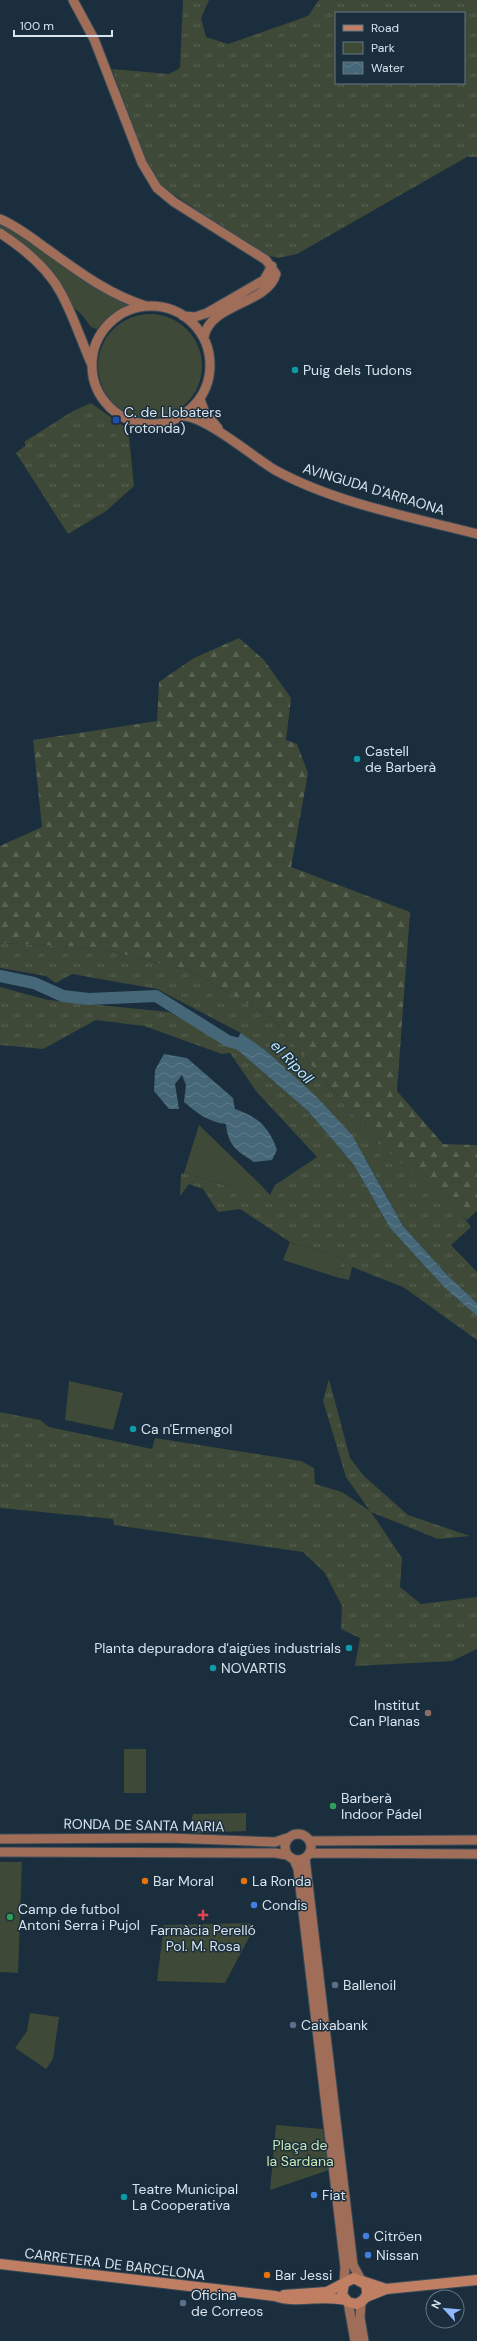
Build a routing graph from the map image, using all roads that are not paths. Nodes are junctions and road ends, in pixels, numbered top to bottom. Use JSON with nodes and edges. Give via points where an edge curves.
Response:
{"nodes":[{"id":1,"x":73,"y":0,"type":"edge"},
{"id":2,"x":0,"y":219,"type":"edge"},
{"id":3,"x":0,"y":233,"type":"edge"},
{"id":4,"x":272,"y":266,"type":"junction"},
{"id":5,"x":146,"y":306,"type":"junction"},
{"id":6,"x":183,"y":316,"type":"junction"},
{"id":7,"x":204,"y":338,"type":"junction"},
{"id":8,"x":92,"y":364,"type":"junction"},
{"id":9,"x":200,"y":399,"type":"junction"},
{"id":10,"x":181,"y":416,"type":"junction"},
{"id":11,"x":226,"y":437,"type":"junction"},
{"id":12,"x":477,"y":534,"type":"edge"},
{"id":13,"x":287,"y":1838,"type":"junction"},
{"id":14,"x":0,"y":1839,"type":"edge"},
{"id":15,"x":477,"y":1840,"type":"edge"},
{"id":16,"x":310,"y":1841,"type":"junction"},
{"id":17,"x":0,"y":1852,"type":"edge"},
{"id":18,"x":477,"y":1854,"type":"edge"},
{"id":19,"x":307,"y":1855,"type":"junction"},
{"id":20,"x":291,"y":1858,"type":"junction"},
{"id":21,"x":0,"y":2264,"type":"edge"},
{"id":22,"x":361,"y":2280,"type":"junction"},
{"id":23,"x":477,"y":2280,"type":"edge"},
{"id":24,"x":344,"y":2284,"type":"junction"},
{"id":25,"x":386,"y":2289,"type":"junction"},
{"id":26,"x":274,"y":2296,"type":"junction"},
{"id":27,"x":363,"y":2300,"type":"junction"},
{"id":28,"x":346,"y":2301,"type":"junction"},
{"id":29,"x":355,"y":2341,"type":"edge"},
{"id":30,"x":364,"y":2341,"type":"edge"}],
"edges":[{"from":1,"to":4,"type":"street","via":[[94,39],[142,163],[152,182],[174,202]]},
{"from":2,"to":5,"type":"street","via":[[24,232],[90,279],[119,296]]},
{"from":3,"to":8,"type":"street","via":[[41,266],[60,291]]},
{"from":4,"to":6,"type":"street","via":[[264,280],[207,314]]},
{"from":4,"to":7,"type":"street","via":[[276,274],[270,286],[213,319],[206,328]]},
{"from":5,"to":6,"type":"street","via":[[166,308]]},
{"from":5,"to":8,"type":"street","via":[[129,311],[110,322],[95,345]]},
{"from":6,"to":7,"type":"street"},
{"from":7,"to":9,"type":"street","via":[[211,369]]},
{"from":8,"to":10,"type":"street","via":[[94,381],[101,398],[120,416],[137,423],[155,425],[168,423]]},
{"from":9,"to":10,"type":"street"},
{"from":9,"to":11,"type":"street","via":[[205,413]]},
{"from":10,"to":11,"type":"street","via":[[198,420]]},
{"from":11,"to":12,"type":"street","name":"AVINGUDA D'ARRAONA","via":[[263,463],[305,484],[379,508]]},
{"from":13,"to":14,"type":"street","name":"RONDA DE SANTA MARIA","via":[[275,1842],[168,1838]]},
{"from":13,"to":16,"type":"street","via":[[299,1833]]},
{"from":13,"to":20,"type":"street","via":[[284,1847]]},
{"from":15,"to":16,"type":"street"},
{"from":16,"to":19,"type":"street"},
{"from":17,"to":20,"type":"street","name":"RONDA DE SANTA MARIA","via":[[275,1853]]},
{"from":18,"to":19,"type":"street"},
{"from":19,"to":20,"type":"street"},
{"from":19,"to":22,"type":"street","via":[[353,2265]]},
{"from":20,"to":24,"type":"street","via":[[298,1870],[317,2021],[345,2267]]},
{"from":21,"to":26,"type":"main road","name":"CARRETERA DE BARCELONA"},
{"from":22,"to":24,"type":"main road","via":[[352,2278]]},
{"from":22,"to":25,"type":"main road"},
{"from":22,"to":27,"type":"main road","via":[[367,2288]]},
{"from":23,"to":25,"type":"main road"},
{"from":24,"to":26,"type":"main road","via":[[322,2293]]},
{"from":24,"to":28,"type":"main road","via":[[342,2292]]},
{"from":25,"to":27,"type":"main road"},
{"from":26,"to":28,"type":"main road","via":[[287,2300],[336,2298]]},
{"from":27,"to":28,"type":"main road","via":[[356,2304]]},
{"from":27,"to":30,"type":"street","via":[[360,2318]]},
{"from":28,"to":29,"type":"street"}]}
